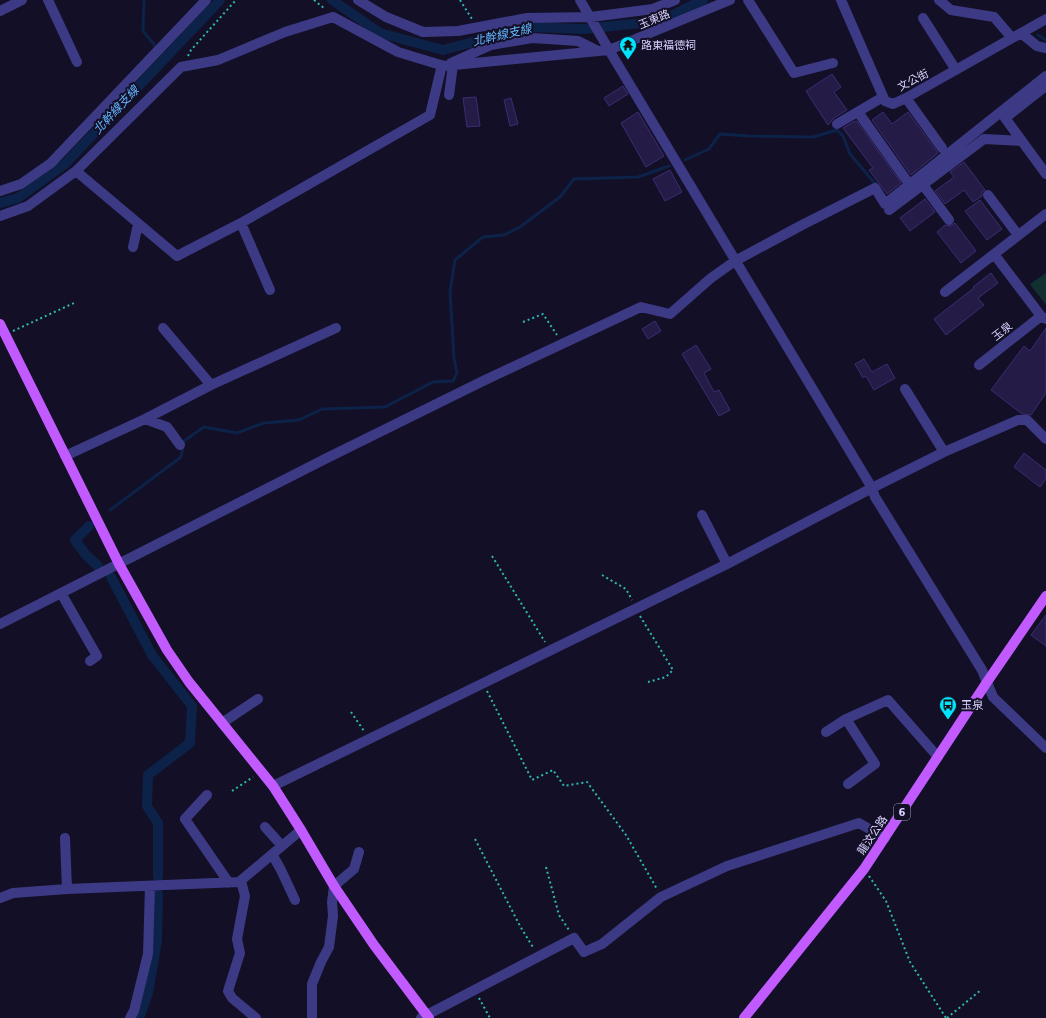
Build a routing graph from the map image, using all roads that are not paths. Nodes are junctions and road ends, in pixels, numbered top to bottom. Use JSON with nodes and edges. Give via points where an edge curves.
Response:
{"nodes":[{"id":1,"x":22,"y":0,"type":"edge"},
{"id":2,"x":48,"y":0,"type":"edge"},
{"id":3,"x":206,"y":0,"type":"edge"},
{"id":4,"x":358,"y":0,"type":"edge"},
{"id":5,"x":580,"y":0,"type":"edge"},
{"id":6,"x":675,"y":0,"type":"edge"},
{"id":7,"x":730,"y":0,"type":"edge"},
{"id":8,"x":748,"y":0,"type":"edge"},
{"id":9,"x":841,"y":0,"type":"edge"},
{"id":10,"x":939,"y":0,"type":"edge"},
{"id":11,"x":1,"y":8,"type":"edge"},
{"id":12,"x":923,"y":18,"type":"dead end"},
{"id":13,"x":1046,"y":19,"type":"edge"},
{"id":14,"x":592,"y":20,"type":"junction"},
{"id":15,"x":1016,"y":36,"type":"junction"},
{"id":16,"x":607,"y":46,"type":"junction"},
{"id":17,"x":1046,"y":48,"type":"edge"},
{"id":18,"x":598,"y":51,"type":"junction"},
{"id":19,"x":77,"y":62,"type":"dead end"},
{"id":20,"x":833,"y":63,"type":"dead end"},
{"id":21,"x":446,"y":65,"type":"junction"},
{"id":22,"x":956,"y":70,"type":"junction"},
{"id":23,"x":1046,"y":76,"type":"edge"},
{"id":24,"x":1046,"y":86,"type":"edge"},
{"id":25,"x":449,"y":95,"type":"dead end"},
{"id":26,"x":883,"y":97,"type":"junction"},
{"id":27,"x":906,"y":98,"type":"junction"},
{"id":28,"x":858,"y":112,"type":"junction"},
{"id":29,"x":838,"y":124,"type":"dead end"},
{"id":30,"x":1022,"y":141,"type":"junction"},
{"id":31,"x":942,"y":148,"type":"dead end"},
{"id":32,"x":76,"y":171,"type":"junction"},
{"id":33,"x":1046,"y":174,"type":"edge"},
{"id":34,"x":907,"y":181,"type":"dead end"},
{"id":35,"x":923,"y":185,"type":"junction"},
{"id":36,"x":0,"y":191,"type":"edge"},
{"id":37,"x":988,"y":195,"type":"dead end"},
{"id":38,"x":889,"y":210,"type":"dead end"},
{"id":39,"x":1046,"y":214,"type":"edge"},
{"id":40,"x":0,"y":216,"type":"edge"},
{"id":41,"x":950,"y":220,"type":"dead end"},
{"id":42,"x":240,"y":222,"type":"junction"},
{"id":43,"x":138,"y":224,"type":"junction"},
{"id":44,"x":1018,"y":235,"type":"junction"},
{"id":45,"x":133,"y":247,"type":"dead end"},
{"id":46,"x":994,"y":254,"type":"junction"},
{"id":47,"x":735,"y":261,"type":"junction"},
{"id":48,"x":270,"y":290,"type":"dead end"},
{"id":49,"x":946,"y":292,"type":"dead end"},
{"id":50,"x":1044,"y":318,"type":"edge"},
{"id":51,"x":0,"y":324,"type":"edge"},
{"id":52,"x":163,"y":328,"type":"dead end"},
{"id":53,"x":336,"y":328,"type":"dead end"},
{"id":54,"x":2,"y":335,"type":"edge"},
{"id":55,"x":979,"y":365,"type":"dead end"},
{"id":56,"x":211,"y":385,"type":"junction"},
{"id":57,"x":905,"y":389,"type":"dead end"},
{"id":58,"x":145,"y":419,"type":"junction"},
{"id":59,"x":1046,"y":439,"type":"edge"},
{"id":60,"x":180,"y":445,"type":"dead end"},
{"id":61,"x":944,"y":452,"type":"junction"},
{"id":62,"x":65,"y":456,"type":"junction"},
{"id":63,"x":872,"y":488,"type":"junction"},
{"id":64,"x":702,"y":515,"type":"dead end"},
{"id":65,"x":119,"y":564,"type":"junction"},
{"id":66,"x":728,"y":564,"type":"junction"},
{"id":67,"x":61,"y":594,"type":"junction"},
{"id":68,"x":1046,"y":596,"type":"edge"},
{"id":69,"x":0,"y":624,"type":"edge"},
{"id":70,"x":90,"y":661,"type":"dead end"},
{"id":71,"x":987,"y":682,"type":"junction"},
{"id":72,"x":258,"y":699,"type":"dead end"},
{"id":73,"x":846,"y":719,"type":"junction"},
{"id":74,"x":222,"y":723,"type":"junction"},
{"id":75,"x":826,"y":732,"type":"dead end"},
{"id":76,"x":1046,"y":748,"type":"edge"},
{"id":77,"x":938,"y":757,"type":"junction"},
{"id":78,"x":848,"y":784,"type":"dead end"},
{"id":79,"x":273,"y":786,"type":"junction"},
{"id":80,"x":207,"y":795,"type":"dead end"},
{"id":81,"x":266,"y":827,"type":"dead end"},
{"id":82,"x":301,"y":830,"type":"junction"},
{"id":83,"x":65,"y":838,"type":"dead end"},
{"id":84,"x":885,"y":838,"type":"junction"},
{"id":85,"x":282,"y":846,"type":"junction"},
{"id":86,"x":359,"y":852,"type":"dead end"},
{"id":87,"x":272,"y":854,"type":"junction"},
{"id":88,"x":241,"y":880,"type":"junction"},
{"id":89,"x":229,"y":883,"type":"junction"},
{"id":90,"x":150,"y":886,"type":"junction"},
{"id":91,"x":334,"y":886,"type":"junction"},
{"id":92,"x":67,"y":889,"type":"junction"},
{"id":93,"x":0,"y":898,"type":"edge"},
{"id":94,"x":295,"y":900,"type":"dead end"},
{"id":95,"x":426,"y":1017,"type":"edge"},
{"id":96,"x":130,"y":1018,"type":"edge"},
{"id":97,"x":256,"y":1018,"type":"edge"},
{"id":98,"x":312,"y":1018,"type":"edge"},
{"id":99,"x":744,"y":1018,"type":"edge"}],
"edges":[{"from":1,"to":11,"type":"street"},
{"from":2,"to":19,"type":"street"},
{"from":3,"to":36,"type":"street","via":[[51,163],[21,184]]},
{"from":4,"to":14,"type":"street","via":[[386,17],[423,32],[458,31],[526,18]]},
{"from":5,"to":14,"type":"street"},
{"from":6,"to":14,"type":"street","via":[[653,9]]},
{"from":7,"to":16,"type":"street","name":"玉東路"},
{"from":8,"to":20,"type":"street","via":[[794,73]]},
{"from":9,"to":26,"type":"street"},
{"from":10,"to":15,"type":"street","via":[[951,10],[994,17]]},
{"from":12,"to":22,"type":"street"},
{"from":13,"to":15,"type":"street","name":"文公街"},
{"from":14,"to":16,"type":"street"},
{"from":15,"to":17,"type":"street"},
{"from":15,"to":22,"type":"street","name":"文公街"},
{"from":16,"to":18,"type":"street","name":"玉東路"},
{"from":16,"to":47,"type":"street"},
{"from":18,"to":21,"type":"street","name":"玉東路"},
{"from":18,"to":21,"type":"street","via":[[578,41],[532,38],[491,45]]},
{"from":21,"to":25,"type":"street"},
{"from":21,"to":32,"type":"street","via":[[398,52],[333,17],[285,32],[218,60],[181,67]]},
{"from":21,"to":42,"type":"street","via":[[430,115]]},
{"from":22,"to":27,"type":"street","name":"文公街"},
{"from":23,"to":47,"type":"street","via":[[885,204],[875,188]]},
{"from":24,"to":30,"type":"street","via":[[1005,118]]},
{"from":26,"to":27,"type":"street","name":"文公街","via":[[885,101],[894,104]]},
{"from":26,"to":28,"type":"street"},
{"from":27,"to":31,"type":"street"},
{"from":28,"to":29,"type":"street"},
{"from":28,"to":34,"type":"street"},
{"from":30,"to":33,"type":"street"},
{"from":30,"to":35,"type":"street","via":[[984,139]]},
{"from":32,"to":40,"type":"street","via":[[28,206]]},
{"from":32,"to":43,"type":"street"},
{"from":35,"to":38,"type":"street"},
{"from":35,"to":41,"type":"street"},
{"from":37,"to":44,"type":"street"},
{"from":39,"to":44,"type":"street"},
{"from":42,"to":43,"type":"street","via":[[176,256]]},
{"from":42,"to":48,"type":"street"},
{"from":43,"to":45,"type":"street"},
{"from":44,"to":46,"type":"street"},
{"from":46,"to":49,"type":"street"},
{"from":46,"to":50,"type":"street","name":"玉泉"},
{"from":47,"to":63,"type":"street"},
{"from":47,"to":65,"type":"street","via":[[670,314],[641,307],[483,381]]},
{"from":50,"to":55,"type":"street","name":"玉泉"},
{"from":51,"to":54,"type":"main road"},
{"from":52,"to":56,"type":"street"},
{"from":53,"to":56,"type":"street"},
{"from":54,"to":62,"type":"main road"},
{"from":56,"to":58,"type":"street"},
{"from":57,"to":61,"type":"street"},
{"from":58,"to":60,"type":"street","via":[[167,427]]},
{"from":58,"to":62,"type":"street"},
{"from":59,"to":61,"type":"street","via":[[1027,420],[1018,420]]},
{"from":61,"to":63,"type":"street"},
{"from":62,"to":65,"type":"main road"},
{"from":63,"to":66,"type":"street"},
{"from":63,"to":71,"type":"street","via":[[875,497]]},
{"from":64,"to":66,"type":"street"},
{"from":65,"to":67,"type":"street"},
{"from":65,"to":74,"type":"main road","via":[[167,650]]},
{"from":66,"to":79,"type":"street"},
{"from":67,"to":69,"type":"street"},
{"from":67,"to":70,"type":"street","via":[[97,656]]},
{"from":68,"to":71,"type":"main road","name":"龍汶公路","number":"6"},
{"from":71,"to":76,"type":"street","via":[[993,697]]},
{"from":71,"to":77,"type":"main road","name":"龍汶公路","number":"6"},
{"from":72,"to":74,"type":"street"},
{"from":73,"to":75,"type":"street"},
{"from":73,"to":77,"type":"street","via":[[888,700]]},
{"from":73,"to":78,"type":"street","via":[[875,764]]},
{"from":74,"to":79,"type":"main road"},
{"from":77,"to":84,"type":"main road","name":"龍汶公路","number":"6"},
{"from":79,"to":82,"type":"main road"},
{"from":80,"to":89,"type":"street","via":[[185,819]]},
{"from":81,"to":85,"type":"street"},
{"from":82,"to":85,"type":"street"},
{"from":82,"to":91,"type":"main road"},
{"from":83,"to":92,"type":"street"},
{"from":84,"to":95,"type":"street","via":[[859,823],[726,866],[662,897],[602,944],[584,952],[574,938]]},
{"from":84,"to":99,"type":"main road","name":"龍汶公路","number":"6","via":[[864,869]]},
{"from":85,"to":87,"type":"street"},
{"from":86,"to":91,"type":"street","via":[[354,869]]},
{"from":87,"to":88,"type":"street"},
{"from":87,"to":94,"type":"street"},
{"from":88,"to":89,"type":"street"},
{"from":88,"to":97,"type":"street","via":[[244,896],[237,939],[240,953],[228,991],[232,998]]},
{"from":89,"to":90,"type":"street"},
{"from":90,"to":92,"type":"street"},
{"from":90,"to":96,"type":"street","via":[[148,954]]},
{"from":91,"to":95,"type":"main road"},
{"from":91,"to":98,"type":"street","via":[[329,947],[312,984]]},
{"from":92,"to":93,"type":"street","via":[[13,893]]}]}
